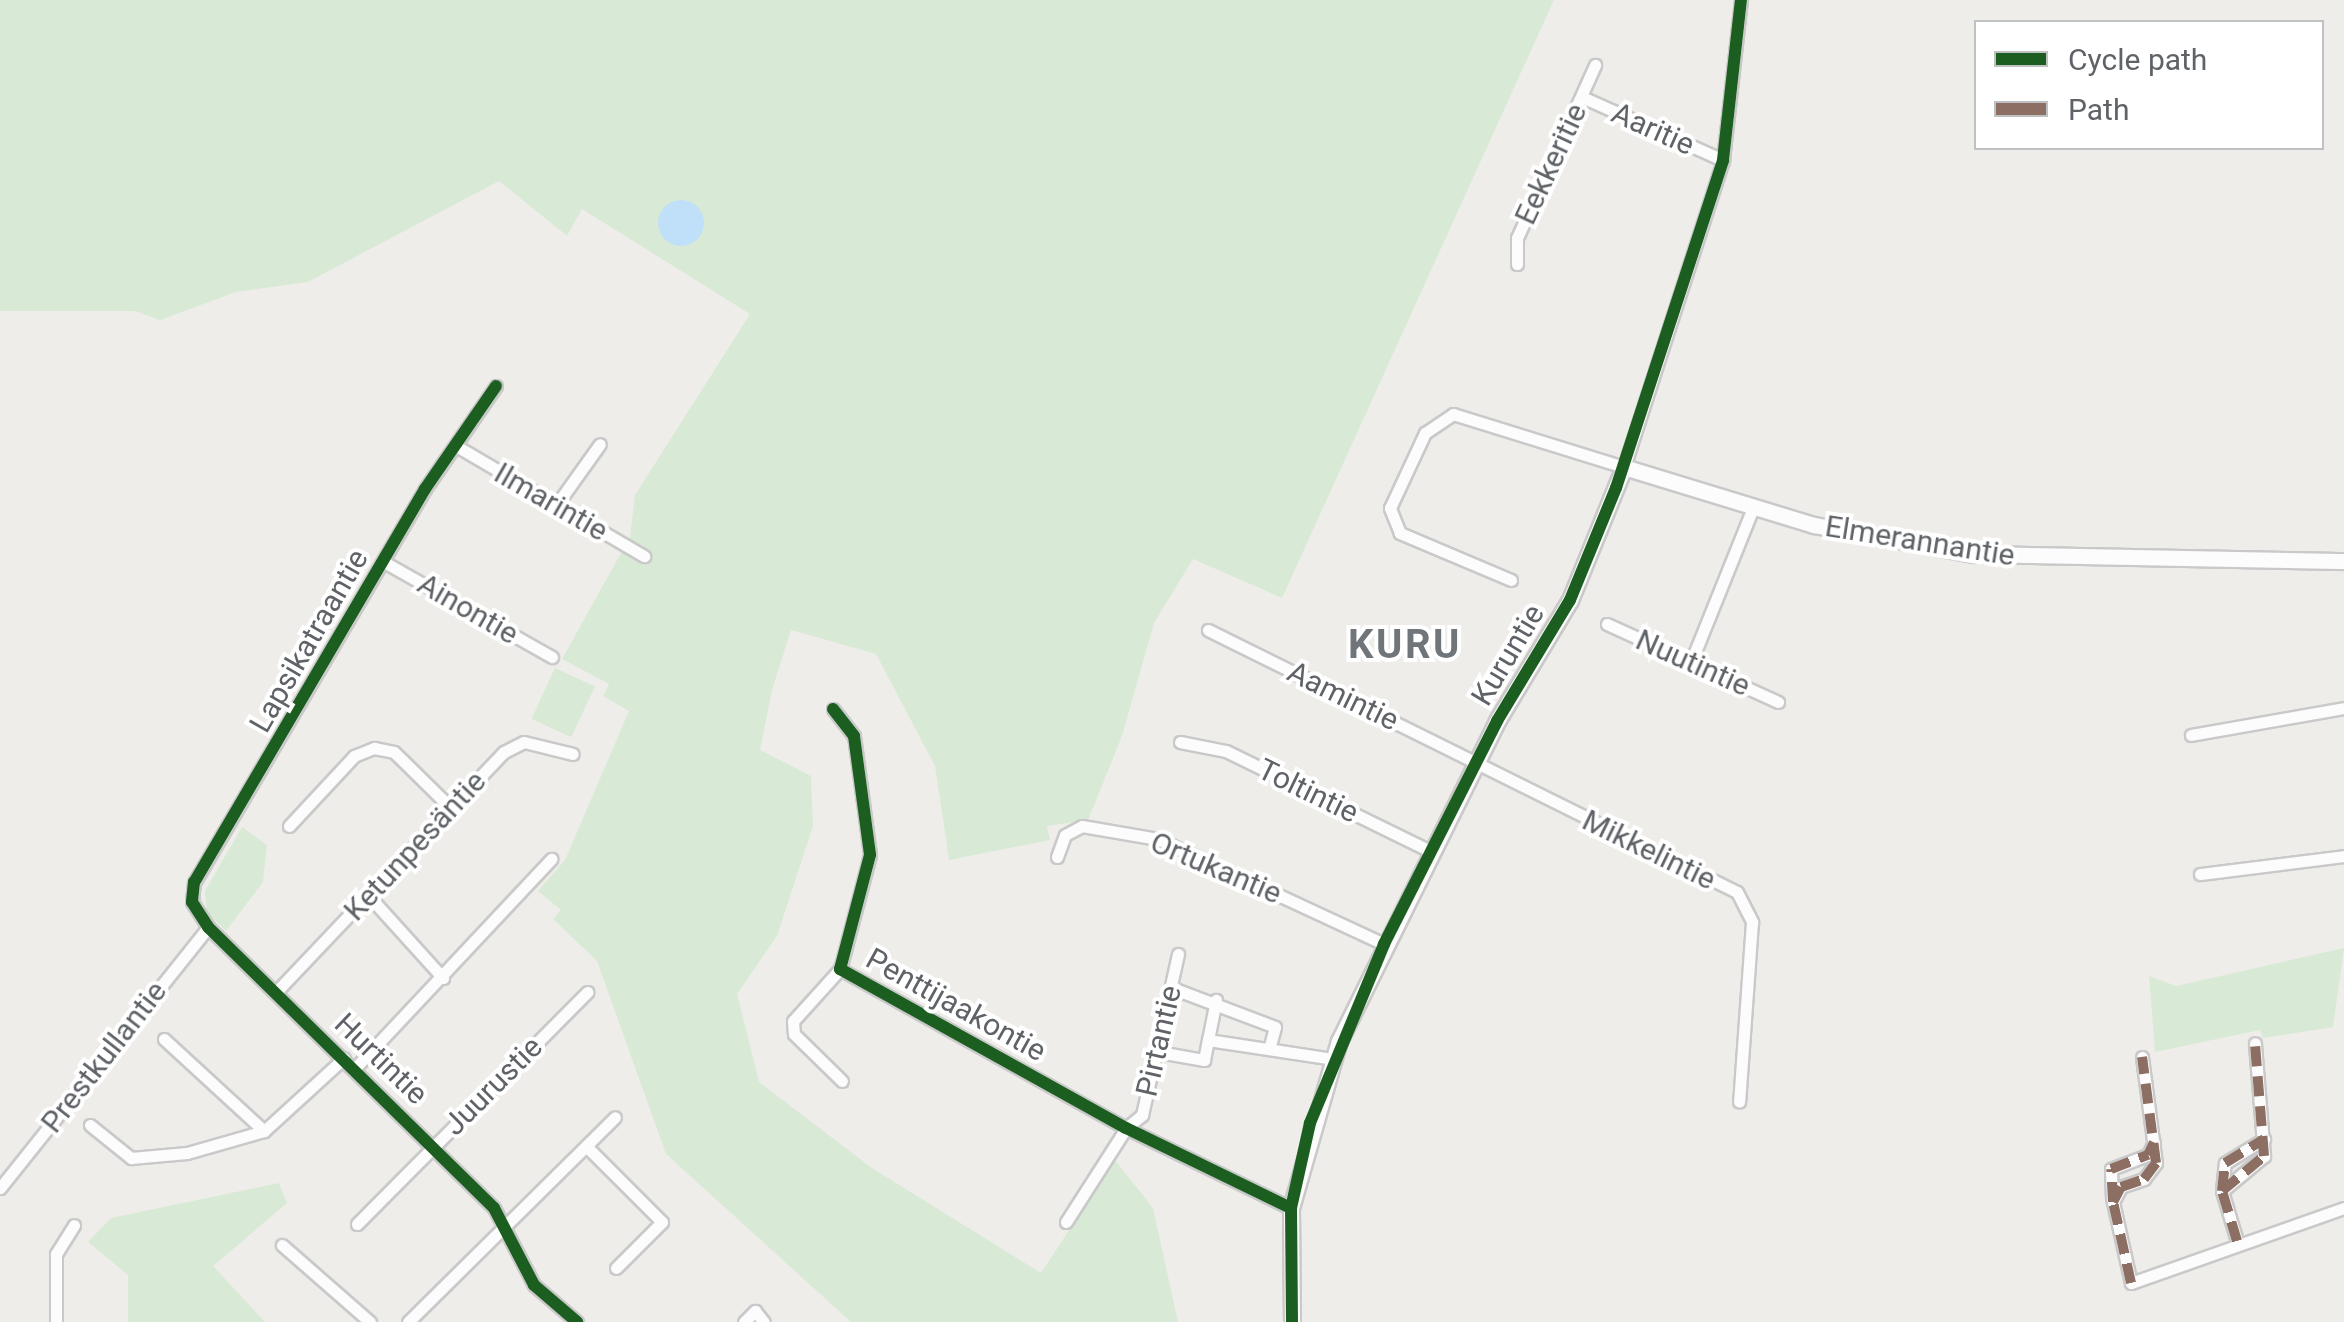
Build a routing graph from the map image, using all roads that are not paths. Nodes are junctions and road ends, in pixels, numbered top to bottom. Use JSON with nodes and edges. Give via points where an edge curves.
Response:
{"nodes":[{"id":1,"x":1741,"y":0,"type":"edge"},
{"id":2,"x":1595,"y":65,"type":"dead end"},
{"id":3,"x":1582,"y":97,"type":"junction"},
{"id":4,"x":1723,"y":160,"type":"junction"},
{"id":5,"x":1517,"y":264,"type":"dead end"},
{"id":6,"x":496,"y":386,"type":"dead end"},
{"id":7,"x":600,"y":444,"type":"dead end"},
{"id":8,"x":458,"y":447,"type":"junction"},
{"id":9,"x":1624,"y":467,"type":"junction"},
{"id":10,"x":555,"y":507,"type":"junction"},
{"id":11,"x":1753,"y":508,"type":"junction"},
{"id":12,"x":644,"y":556,"type":"dead end"},
{"id":13,"x":2344,"y":561,"type":"edge"},
{"id":14,"x":384,"y":562,"type":"junction"},
{"id":15,"x":1511,"y":580,"type":"dead end"},
{"id":16,"x":1607,"y":624,"type":"dead end"},
{"id":17,"x":1208,"y":630,"type":"dead end"},
{"id":18,"x":552,"y":657,"type":"dead end"},
{"id":19,"x":1691,"y":662,"type":"junction"},
{"id":20,"x":1778,"y":702,"type":"dead end"},
{"id":21,"x":2344,"y":708,"type":"edge"},
{"id":22,"x":833,"y":709,"type":"dead end"},
{"id":23,"x":2192,"y":736,"type":"dead end"},
{"id":24,"x":1180,"y":742,"type":"dead end"},
{"id":25,"x":573,"y":754,"type":"dead end"},
{"id":26,"x":1476,"y":764,"type":"junction"},
{"id":27,"x":449,"y":806,"type":"junction"},
{"id":28,"x":289,"y":826,"type":"dead end"},
{"id":29,"x":1432,"y":852,"type":"junction"},
{"id":30,"x":2344,"y":856,"type":"edge"},
{"id":31,"x":1057,"y":857,"type":"dead end"},
{"id":32,"x":552,"y":859,"type":"dead end"},
{"id":33,"x":2200,"y":874,"type":"dead end"},
{"id":34,"x":368,"y":896,"type":"junction"},
{"id":35,"x":208,"y":927,"type":"junction"},
{"id":36,"x":1384,"y":944,"type":"junction"},
{"id":37,"x":1178,"y":954,"type":"dead end"},
{"id":38,"x":840,"y":969,"type":"junction"},
{"id":39,"x":443,"y":978,"type":"junction"},
{"id":40,"x":1172,"y":988,"type":"junction"},
{"id":41,"x":276,"y":992,"type":"junction"},
{"id":42,"x":586,"y":992,"type":"dead end"},
{"id":43,"x":1216,"y":1000,"type":"junction"},
{"id":44,"x":164,"y":1039,"type":"dead end"},
{"id":45,"x":1208,"y":1040,"type":"junction"},
{"id":46,"x":2255,"y":1043,"type":"dead end"},
{"id":47,"x":1270,"y":1046,"type":"junction"},
{"id":48,"x":1159,"y":1052,"type":"junction"},
{"id":49,"x":2142,"y":1057,"type":"dead end"},
{"id":50,"x":344,"y":1058,"type":"junction"},
{"id":51,"x":1332,"y":1059,"type":"junction"},
{"id":52,"x":355,"y":1068,"type":"junction"},
{"id":53,"x":842,"y":1080,"type":"dead end"},
{"id":54,"x":1739,"y":1102,"type":"dead end"},
{"id":55,"x":615,"y":1118,"type":"dead end"},
{"id":56,"x":90,"y":1125,"type":"dead end"},
{"id":57,"x":1126,"y":1128,"type":"junction"},
{"id":58,"x":264,"y":1131,"type":"junction"},
{"id":59,"x":2264,"y":1139,"type":"junction"},
{"id":60,"x":2154,"y":1142,"type":"junction"},
{"id":61,"x":433,"y":1145,"type":"junction"},
{"id":62,"x":586,"y":1146,"type":"junction"},
{"id":63,"x":2,"y":1184,"type":"edge"},
{"id":64,"x":2222,"y":1191,"type":"junction"},
{"id":65,"x":2113,"y":1202,"type":"junction"},
{"id":66,"x":1291,"y":1208,"type":"junction"},
{"id":67,"x":2344,"y":1208,"type":"edge"},
{"id":68,"x":1066,"y":1222,"type":"dead end"},
{"id":69,"x":74,"y":1224,"type":"dead end"},
{"id":70,"x":356,"y":1224,"type":"dead end"},
{"id":71,"x":506,"y":1226,"type":"junction"},
{"id":72,"x":2237,"y":1241,"type":"junction"},
{"id":73,"x":282,"y":1244,"type":"dead end"},
{"id":74,"x":616,"y":1268,"type":"dead end"},
{"id":75,"x":56,"y":1322,"type":"edge"},
{"id":76,"x":370,"y":1322,"type":"edge"},
{"id":77,"x":408,"y":1322,"type":"edge"},
{"id":78,"x":577,"y":1322,"type":"edge"},
{"id":79,"x":744,"y":1322,"type":"edge"},
{"id":80,"x":764,"y":1322,"type":"edge"},
{"id":81,"x":1292,"y":1322,"type":"edge"}],
"edges":[{"from":1,"to":4,"type":"street","name":"Kuruntie"},
{"from":2,"to":3,"type":"street","name":"Eekkeritie"},
{"from":3,"to":4,"type":"street","name":"Aaritie"},
{"from":3,"to":5,"type":"street","name":"Eekkeritie","via":[[1517,238]]},
{"from":4,"to":9,"type":"street","name":"Kuruntie"},
{"from":6,"to":8,"type":"street","name":"Lapsikatraantie"},
{"from":7,"to":10,"type":"street"},
{"from":8,"to":10,"type":"street","name":"Ilmarintie"},
{"from":8,"to":14,"type":"street","name":"Lapsikatraantie"},
{"from":9,"to":11,"type":"street","name":"Elmerannantie"},
{"from":9,"to":15,"type":"street","via":[[1453,414],[1425,434],[1390,508],[1392,520],[1400,533]]},
{"from":9,"to":26,"type":"street","name":"Kuruntie","via":[[1570,600]]},
{"from":10,"to":12,"type":"street","name":"Ilmarintie"},
{"from":11,"to":13,"type":"street","name":"Elmerannantie","via":[[1973,554]]},
{"from":11,"to":19,"type":"street"},
{"from":14,"to":18,"type":"street","name":"Ainontie"},
{"from":14,"to":35,"type":"street","name":"Lapsikatraantie","via":[[194,882],[192,902]]},
{"from":16,"to":19,"type":"street","name":"Nuutintie"},
{"from":17,"to":26,"type":"street","name":"Aamintie"},
{"from":19,"to":20,"type":"street","name":"Nuutintie"},
{"from":21,"to":23,"type":"street"},
{"from":22,"to":38,"type":"street","name":"Penttijaakontie","via":[[854,736],[870,855]]},
{"from":24,"to":29,"type":"street","name":"Toltintie","via":[[1226,751]]},
{"from":25,"to":27,"type":"street","name":"Ketunpesäntie","via":[[524,742],[504,752]]},
{"from":26,"to":29,"type":"street","name":"Kuruntie"},
{"from":26,"to":54,"type":"street","name":"Mikkelintie","via":[[1746,900],[1752,922]]},
{"from":27,"to":28,"type":"street","via":[[394,752],[374,748],[354,756]]},
{"from":27,"to":34,"type":"street","name":"Ketunpesäntie"},
{"from":29,"to":36,"type":"street","name":"Kuruntie"},
{"from":30,"to":33,"type":"street"},
{"from":31,"to":36,"type":"street","name":"Ortukantie","via":[[1065,835],[1082,826],[1158,839]]},
{"from":32,"to":39,"type":"street"},
{"from":34,"to":39,"type":"street"},
{"from":34,"to":41,"type":"street","name":"Ketunpesäntie"},
{"from":35,"to":41,"type":"street","name":"Hurtintie"},
{"from":35,"to":63,"type":"street","name":"Prestkullantie"},
{"from":36,"to":51,"type":"street","name":"Kuruntie"},
{"from":37,"to":40,"type":"street","name":"Pirtantie"},
{"from":38,"to":53,"type":"street","via":[[794,1021],[794,1034]]},
{"from":38,"to":57,"type":"street","name":"Penttijaakontie"},
{"from":39,"to":52,"type":"street"},
{"from":40,"to":43,"type":"street"},
{"from":40,"to":48,"type":"street","name":"Pirtantie"},
{"from":41,"to":50,"type":"street","name":"Hurtintie"},
{"from":42,"to":61,"type":"street","name":"Juurustie"},
{"from":43,"to":45,"type":"street"},
{"from":43,"to":47,"type":"street","via":[[1275,1026]]},
{"from":44,"to":58,"type":"street"},
{"from":45,"to":47,"type":"street"},
{"from":45,"to":48,"type":"street","via":[[1204,1060]]},
{"from":46,"to":59,"type":"street"},
{"from":47,"to":51,"type":"street"},
{"from":48,"to":57,"type":"street","name":"Pirtantie","via":[[1142,1115]]},
{"from":49,"to":60,"type":"street"},
{"from":50,"to":52,"type":"street","name":"Hurtintie"},
{"from":50,"to":58,"type":"street"},
{"from":51,"to":66,"type":"street","name":"Kuruntie"},
{"from":52,"to":61,"type":"street","name":"Hurtintie"},
{"from":55,"to":62,"type":"street"},
{"from":56,"to":58,"type":"street","via":[[130,1158],[187,1153]]},
{"from":57,"to":66,"type":"street","name":"Penttijaakontie"},
{"from":57,"to":68,"type":"street","name":"Pirtantie"},
{"from":59,"to":64,"type":"street","via":[[2260,1162]]},
{"from":59,"to":64,"type":"street","via":[[2225,1163]]},
{"from":60,"to":65,"type":"street","via":[[2152,1173],[2121,1187]]},
{"from":60,"to":65,"type":"street","via":[[2148,1155],[2111,1169]]},
{"from":61,"to":70,"type":"street","name":"Juurustie"},
{"from":61,"to":71,"type":"street","name":"Hurtintie"},
{"from":62,"to":71,"type":"street"},
{"from":62,"to":74,"type":"street","via":[[662,1222]]},
{"from":64,"to":72,"type":"street"},
{"from":65,"to":72,"type":"street","via":[[2132,1283]]},
{"from":66,"to":81,"type":"street","name":"Kuruntie"},
{"from":67,"to":72,"type":"street"},
{"from":69,"to":75,"type":"street","via":[[56,1254]]},
{"from":71,"to":77,"type":"street"},
{"from":71,"to":78,"type":"street","name":"Hurtintie","via":[[534,1285]]},
{"from":73,"to":76,"type":"street"},
{"from":79,"to":80,"type":"street","via":[[755,1311]]}]}
